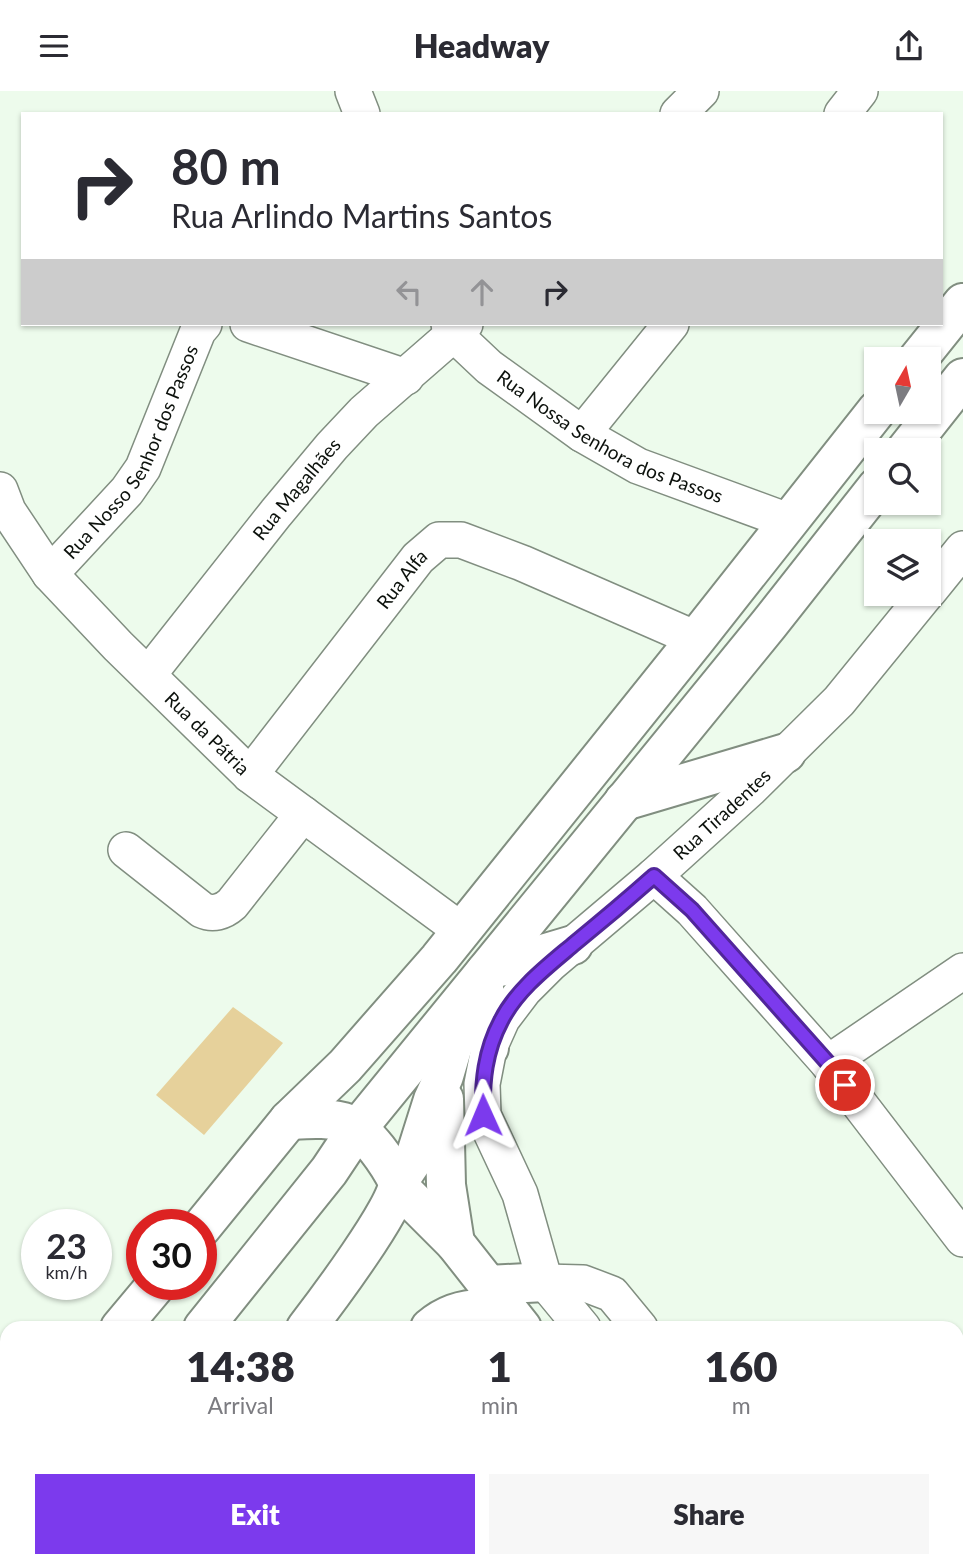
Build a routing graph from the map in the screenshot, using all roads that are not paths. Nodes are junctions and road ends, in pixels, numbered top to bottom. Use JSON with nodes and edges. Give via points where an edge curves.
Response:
{"nodes":[{"id":1,"x":353,"y":91,"type":"edge"},
{"id":2,"x":701,"y":91,"type":"edge"},
{"id":3,"x":860,"y":91,"type":"edge"},
{"id":4,"x":361,"y":112,"type":"edge"},
{"id":5,"x":680,"y":112,"type":"edge"},
{"id":6,"x":844,"y":112,"type":"edge"},
{"id":7,"x":963,"y":303,"type":"edge"},
{"id":8,"x":202,"y":326,"type":"edge"},
{"id":9,"x":254,"y":326,"type":"edge"},
{"id":10,"x":669,"y":326,"type":"edge"},
{"id":11,"x":456,"y":327,"type":"edge"},
{"id":12,"x":928,"y":347,"type":"edge"},
{"id":13,"x":406,"y":377,"type":"junction"},
{"id":14,"x":963,"y":378,"type":"edge"},
{"id":15,"x":866,"y":424,"type":"edge"},
{"id":16,"x":582,"y":434,"type":"junction"},
{"id":17,"x":916,"y":438,"type":"edge"},
{"id":18,"x":0,"y":490,"type":"edge"},
{"id":19,"x":864,"y":503,"type":"edge"},
{"id":20,"x":788,"y":521,"type":"junction"},
{"id":21,"x":963,"y":549,"type":"edge"},
{"id":22,"x":50,"y":574,"type":"junction"},
{"id":23,"x":941,"y":576,"type":"edge"},
{"id":24,"x":917,"y":606,"type":"edge"},
{"id":25,"x":696,"y":639,"type":"junction"},
{"id":26,"x":148,"y":675,"type":"junction"},
{"id":27,"x":786,"y":753,"type":"junction"},
{"id":28,"x":250,"y":775,"type":"junction"},
{"id":29,"x":624,"y":801,"type":"junction"},
{"id":30,"x":303,"y":814,"type":"junction"},
{"id":31,"x":126,"y":850,"type":"dead end"},
{"id":32,"x":654,"y":876,"type":"junction"},
{"id":33,"x":462,"y":930,"type":"junction"},
{"id":34,"x":573,"y":945,"type":"junction"},
{"id":35,"x":963,"y":971,"type":"edge"},
{"id":36,"x":479,"y":980,"type":"junction"},
{"id":37,"x":489,"y":1048,"type":"junction"},
{"id":38,"x":828,"y":1063,"type":"junction"},
{"id":39,"x":444,"y":1076,"type":"junction"},
{"id":40,"x":289,"y":1120,"type":"junction"},
{"id":41,"x":357,"y":1129,"type":"junction"},
{"id":42,"x":398,"y":1184,"type":"junction"},
{"id":43,"x":216,"y":1209,"type":"edge"},
{"id":44,"x":963,"y":1239,"type":"edge"},
{"id":45,"x":455,"y":1243,"type":"junction"},
{"id":46,"x":545,"y":1282,"type":"junction"},
{"id":47,"x":143,"y":1300,"type":"edge"},
{"id":48,"x":506,"y":1308,"type":"edge"},
{"id":49,"x":126,"y":1321,"type":"edge"},
{"id":50,"x":209,"y":1321,"type":"edge"},
{"id":51,"x":311,"y":1321,"type":"edge"},
{"id":52,"x":439,"y":1321,"type":"edge"},
{"id":53,"x":577,"y":1321,"type":"edge"},
{"id":54,"x":633,"y":1321,"type":"edge"}],
"edges":[{"from":1,"to":4,"type":"street"},
{"from":2,"to":5,"type":"street"},
{"from":3,"to":6,"type":"street"},
{"from":7,"to":12,"type":"main road"},
{"from":8,"to":22,"type":"street","name":"Rua Nosso Senhor dos Passos","via":[[143,467],[127,491]]},
{"from":9,"to":13,"type":"street"},
{"from":10,"to":16,"type":"street"},
{"from":11,"to":13,"type":"street","name":"Rua Magalhães"},
{"from":11,"to":16,"type":"street","name":"Rua Nossa Senhora dos Passos","via":[[489,367]]},
{"from":13,"to":26,"type":"street","name":"Rua Magalhães","via":[[332,446]]},
{"from":14,"to":17,"type":"main road"},
{"from":15,"to":20,"type":"main road"},
{"from":16,"to":20,"type":"street","name":"Rua Nossa Senhora dos Passos","via":[[638,466]]},
{"from":18,"to":22,"type":"street","name":"Rua da Pátria","via":[[8,511]]},
{"from":19,"to":29,"type":"main road"},
{"from":20,"to":25,"type":"main road"},
{"from":21,"to":23,"type":"street","name":"Rua Tiradentes"},
{"from":22,"to":26,"type":"street","name":"Rua da Pátria"},
{"from":24,"to":27,"type":"street","name":"Rua Tiradentes","via":[[839,701]]},
{"from":25,"to":28,"type":"street","name":"Rua Alfa","via":[[523,562],[461,540],[439,540],[418,558]]},
{"from":25,"to":33,"type":"main road"},
{"from":26,"to":28,"type":"street","name":"Rua da Pátria"},
{"from":27,"to":29,"type":"main road"},
{"from":27,"to":32,"type":"street","name":"Rua Tiradentes"},
{"from":28,"to":30,"type":"street","name":"Rua da Pátria"},
{"from":29,"to":36,"type":"main road"},
{"from":30,"to":31,"type":"street","via":[[232,904],[217,912],[202,910]]},
{"from":30,"to":33,"type":"street","name":"Rua da Pátria"},
{"from":32,"to":34,"type":"street","name":"Rua Tiradentes"},
{"from":32,"to":38,"type":"street","via":[[692,910]]},
{"from":33,"to":40,"type":"main road","via":[[353,1057]]},
{"from":34,"to":36,"type":"main road"},
{"from":34,"to":37,"type":"street","name":"Rua Tiradentes","via":[[524,990],[502,1019]]},
{"from":35,"to":38,"type":"street"},
{"from":36,"to":37,"type":"main road"},
{"from":36,"to":39,"type":"main road"},
{"from":36,"to":41,"type":"main road"},
{"from":37,"to":46,"type":"street","name":"Rua Tiradentes","via":[[482,1084],[483,1115],[520,1194]]},
{"from":38,"to":44,"type":"street"},
{"from":39,"to":42,"type":"main road","via":[[415,1157]]},
{"from":39,"to":45,"type":"main road","via":[[446,1185]]},
{"from":40,"to":41,"type":"main road","via":[[325,1119]]},
{"from":40,"to":43,"type":"main road"},
{"from":41,"to":42,"type":"main road"},
{"from":41,"to":50,"type":"main road","via":[[329,1171]]},
{"from":42,"to":45,"type":"main road"},
{"from":42,"to":51,"type":"main road","via":[[354,1263]]},
{"from":45,"to":48,"type":"main road"},
{"from":46,"to":48,"type":"main road"},
{"from":46,"to":53,"type":"street","name":"Rua Tiradentes"},
{"from":46,"to":54,"type":"street","via":[[583,1283],[612,1294]]},
{"from":47,"to":49,"type":"main road"},
{"from":48,"to":52,"type":"main road","via":[[478,1308]]}]}
